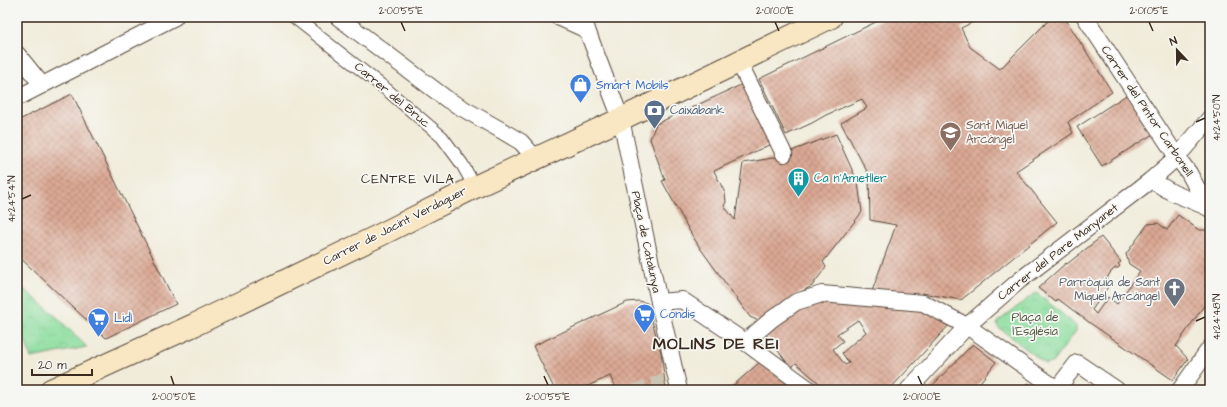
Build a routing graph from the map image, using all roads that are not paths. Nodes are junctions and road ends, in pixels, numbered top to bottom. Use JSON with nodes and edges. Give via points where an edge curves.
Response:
{"nodes":[{"id":1,"x":175,"y":17,"type":"edge"},
{"id":2,"x":294,"y":17,"type":"edge"},
{"id":3,"x":338,"y":17,"type":"edge"},
{"id":4,"x":558,"y":17,"type":"edge"},
{"id":5,"x":831,"y":17,"type":"edge"},
{"id":6,"x":1085,"y":17,"type":"edge"},
{"id":7,"x":586,"y":23,"type":"edge"},
{"id":8,"x":17,"y":54,"type":"edge"},
{"id":9,"x":739,"y":62,"type":"junction"},
{"id":10,"x":42,"y":86,"type":"junction"},
{"id":11,"x":17,"y":98,"type":"edge"},
{"id":12,"x":1210,"y":118,"type":"edge"},
{"id":13,"x":621,"y":119,"type":"junction"},
{"id":14,"x":499,"y":128,"type":"junction"},
{"id":15,"x":526,"y":137,"type":"dead end"},
{"id":16,"x":784,"y":154,"type":"dead end"},
{"id":17,"x":1177,"y":157,"type":"junction"},
{"id":18,"x":536,"y":159,"type":"junction"},
{"id":19,"x":1151,"y":180,"type":"junction"},
{"id":20,"x":475,"y":187,"type":"junction"},
{"id":21,"x":1209,"y":208,"type":"edge"},
{"id":22,"x":659,"y":302,"type":"junction"},
{"id":23,"x":967,"y":326,"type":"junction"},
{"id":24,"x":745,"y":342,"type":"junction"},
{"id":25,"x":1210,"y":348,"type":"edge"},
{"id":26,"x":673,"y":382,"type":"edge"},
{"id":27,"x":1057,"y":389,"type":"edge"},
{"id":28,"x":51,"y":390,"type":"edge"},
{"id":29,"x":810,"y":390,"type":"edge"},
{"id":30,"x":908,"y":390,"type":"edge"},
{"id":31,"x":1117,"y":390,"type":"edge"},
{"id":32,"x":1180,"y":390,"type":"edge"}],
"edges":[{"from":1,"to":10,"type":"street"},
{"from":2,"to":20,"type":"street","name":"Carrer del Bruc","via":[[442,137]]},
{"from":3,"to":14,"type":"street","via":[[448,100]]},
{"from":4,"to":7,"type":"street"},
{"from":5,"to":9,"type":"main road","name":"Carrer de Jacint Verdaguer"},
{"from":6,"to":17,"type":"street","name":"Carrer del Pintor Carbonell"},
{"from":7,"to":13,"type":"street","name":"Plaça de Catalunya"},
{"from":8,"to":10,"type":"street"},
{"from":9,"to":13,"type":"main road","name":"Carrer de Jacint Verdaguer"},
{"from":9,"to":16,"type":"street"},
{"from":10,"to":11,"type":"street"},
{"from":12,"to":17,"type":"street","name":"Carrer del Pare Manyanet"},
{"from":13,"to":18,"type":"main road","name":"Carrer de Jacint Verdaguer"},
{"from":13,"to":22,"type":"street","name":"Plaça de Catalunya"},
{"from":14,"to":15,"type":"street","via":[[512,126]]},
{"from":14,"to":18,"type":"street","via":[[521,142]]},
{"from":17,"to":19,"type":"street","name":"Carrer del Pare Manyanet"},
{"from":17,"to":21,"type":"street","name":"Carrer del Pintor Carbonell"},
{"from":18,"to":20,"type":"main road","name":"Carrer de Jacint Verdaguer"},
{"from":19,"to":21,"type":"street","name":"Carrer del Pintor Carbonell"},
{"from":19,"to":23,"type":"street","name":"Carrer del Pare Manyanet","via":[[1020,280]]},
{"from":20,"to":28,"type":"main road","name":"Carrer de Jacint Verdaguer","via":[[201,322]]},
{"from":22,"to":24,"type":"street","name":"Plaça de Catalunya","via":[[682,300]]},
{"from":22,"to":26,"type":"street"},
{"from":23,"to":24,"type":"street","via":[[923,302],[822,294],[796,302]]},
{"from":23,"to":27,"type":"street"},
{"from":23,"to":30,"type":"street","name":"Carrer del Pare Manyanet"},
{"from":24,"to":29,"type":"street","name":"Plaça de Catalunya"},
{"from":25,"to":32,"type":"street"},
{"from":27,"to":31,"type":"street","via":[[1076,363]]}]}
